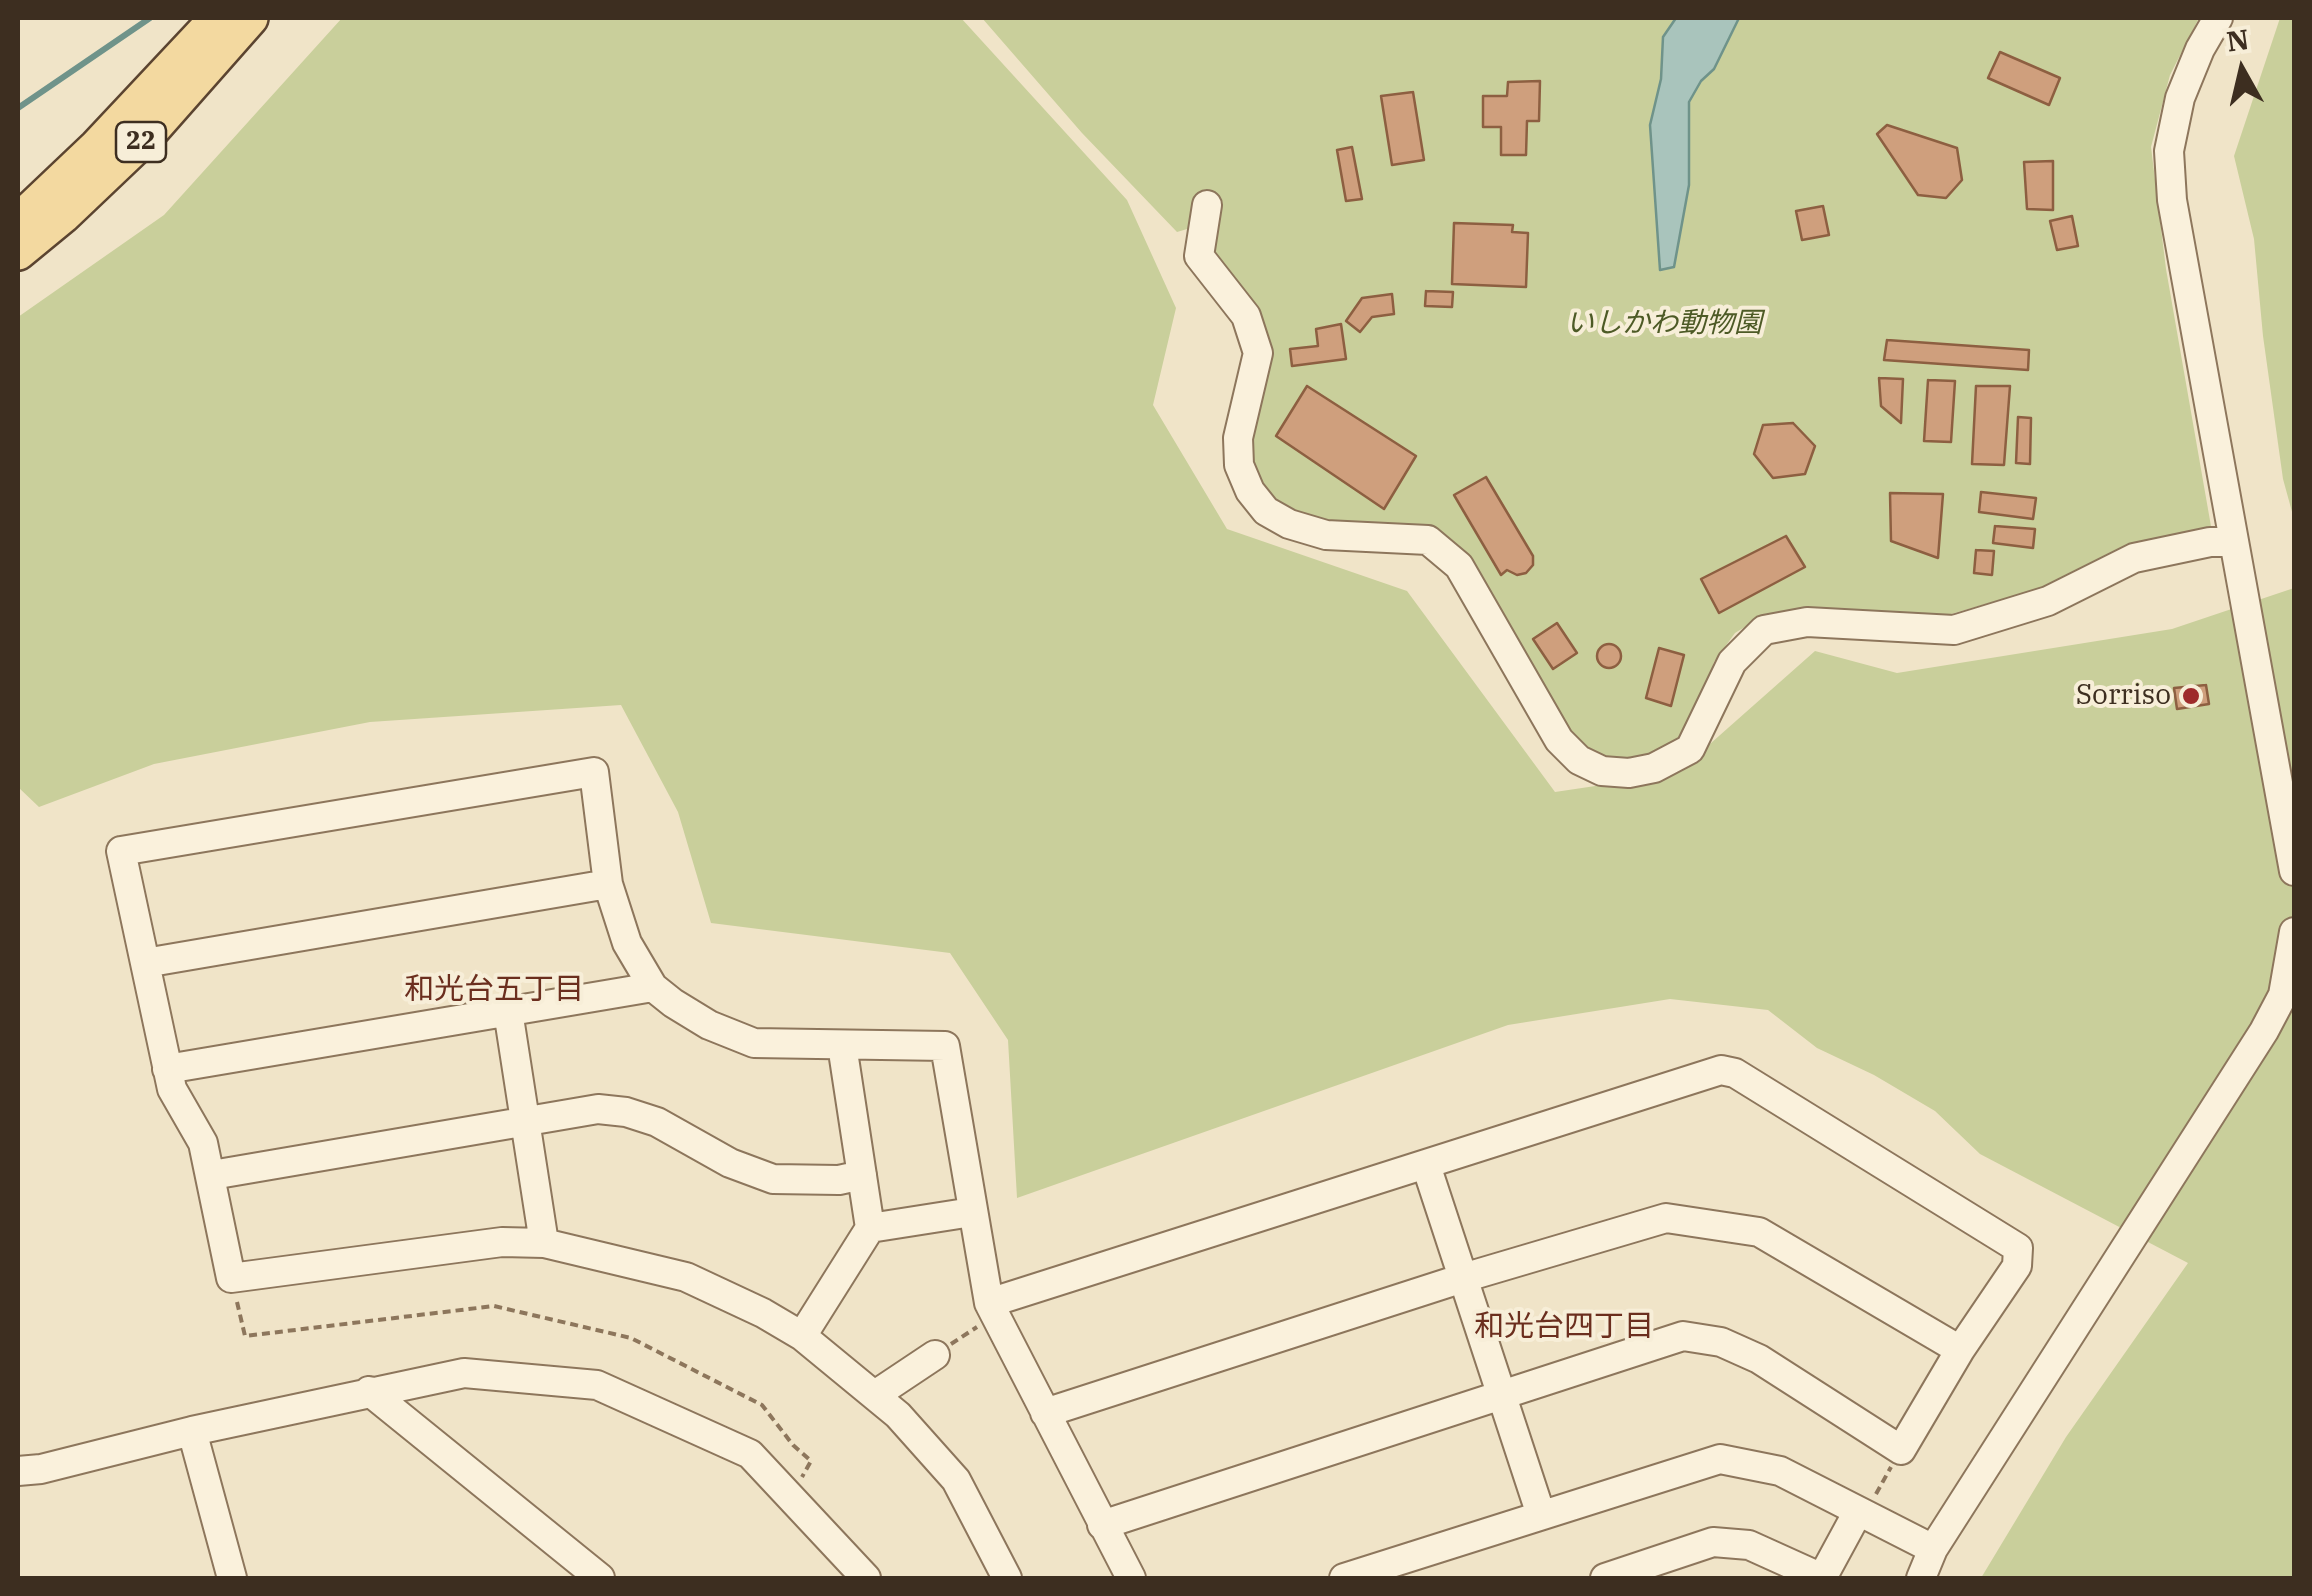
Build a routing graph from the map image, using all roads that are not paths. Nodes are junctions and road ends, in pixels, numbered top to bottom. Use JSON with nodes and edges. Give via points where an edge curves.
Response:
{"nodes":[{"id":1,"x":218,"y":18,"type":"edge"},
{"id":2,"x":250,"y":18,"type":"edge"},
{"id":3,"x":2218,"y":18,"type":"edge"},
{"id":4,"x":1207,"y":205,"type":"dead end"},
{"id":5,"x":18,"y":222,"type":"edge"},
{"id":6,"x":18,"y":252,"type":"edge"},
{"id":7,"x":2233,"y":542,"type":"junction"},
{"id":8,"x":2294,"y":871,"type":"edge"},
{"id":9,"x":608,"y":884,"type":"junction"},
{"id":10,"x":2294,"y":932,"type":"edge"},
{"id":11,"x":145,"y":963,"type":"junction"},
{"id":12,"x":653,"y":987,"type":"junction"},
{"id":13,"x":508,"y":1011,"type":"junction"},
{"id":14,"x":842,"y":1045,"type":"junction"},
{"id":15,"x":167,"y":1069,"type":"junction"},
{"id":16,"x":526,"y":1120,"type":"junction"},
{"id":17,"x":1426,"y":1165,"type":"junction"},
{"id":18,"x":212,"y":1175,"type":"junction"},
{"id":19,"x":862,"y":1175,"type":"junction"},
{"id":20,"x":972,"y":1212,"type":"junction"},
{"id":21,"x":870,"y":1228,"type":"junction"},
{"id":22,"x":544,"y":1243,"type":"junction"},
{"id":23,"x":1463,"y":1278,"type":"junction"},
{"id":24,"x":992,"y":1309,"type":"junction"},
{"id":25,"x":802,"y":1336,"type":"junction"},
{"id":26,"x":1960,"y":1350,"type":"junction"},
{"id":27,"x":935,"y":1355,"type":"road end"},
{"id":28,"x":369,"y":1392,"type":"junction"},
{"id":29,"x":1500,"y":1394,"type":"junction"},
{"id":30,"x":875,"y":1395,"type":"junction"},
{"id":31,"x":1045,"y":1413,"type":"junction"},
{"id":32,"x":192,"y":1430,"type":"junction"},
{"id":33,"x":18,"y":1471,"type":"edge"},
{"id":34,"x":1864,"y":1514,"type":"junction"},
{"id":35,"x":1541,"y":1515,"type":"junction"},
{"id":36,"x":1102,"y":1525,"type":"junction"},
{"id":37,"x":1933,"y":1549,"type":"junction"},
{"id":38,"x":1401,"y":1570,"type":"edge"},
{"id":39,"x":232,"y":1578,"type":"edge"},
{"id":40,"x":600,"y":1578,"type":"edge"},
{"id":41,"x":866,"y":1578,"type":"edge"},
{"id":42,"x":1007,"y":1578,"type":"edge"},
{"id":43,"x":1131,"y":1578,"type":"edge"},
{"id":44,"x":1344,"y":1578,"type":"edge"},
{"id":45,"x":1604,"y":1578,"type":"edge"},
{"id":46,"x":1822,"y":1578,"type":"edge"},
{"id":47,"x":1921,"y":1578,"type":"edge"}],
"edges":[{"from":1,"to":5,"type":"main road","number":"22"},
{"from":2,"to":6,"type":"main road","number":"22","via":[[145,137]]},
{"from":3,"to":7,"type":"street","via":[[2180,98],[2169,151]]},
{"from":4,"to":7,"type":"street","via":[[1199,256],[1246,316],[1258,353],[1238,438],[1250,491],[1266,512],[1326,536],[1428,540],[1459,566],[1559,740],[1602,771],[1654,768],[1690,749],[1732,662],[1764,630],[1807,622],[1954,630],[2048,601],[2134,558]]},
{"from":7,"to":8,"type":"street"},
{"from":9,"to":11,"type":"street"},
{"from":9,"to":11,"type":"street","via":[[594,772],[122,850]]},
{"from":9,"to":12,"type":"street","via":[[627,943]]},
{"from":10,"to":37,"type":"street","via":[[2284,995],[2264,1031]]},
{"from":11,"to":15,"type":"street"},
{"from":12,"to":13,"type":"street"},
{"from":12,"to":14,"type":"street","via":[[709,1026],[754,1042]]},
{"from":13,"to":15,"type":"street"},
{"from":13,"to":16,"type":"street"},
{"from":14,"to":19,"type":"street"},
{"from":14,"to":20,"type":"street","via":[[945,1046]]},
{"from":15,"to":18,"type":"street"},
{"from":16,"to":18,"type":"street"},
{"from":16,"to":19,"type":"street","via":[[598,1109],[626,1112],[773,1179]]},
{"from":16,"to":22,"type":"street"},
{"from":17,"to":23,"type":"street"},
{"from":17,"to":24,"type":"street"},
{"from":17,"to":26,"type":"street","via":[[1721,1070],[1735,1074],[2018,1248],[2017,1266]]},
{"from":18,"to":22,"type":"street","via":[[231,1278],[502,1242]]},
{"from":19,"to":21,"type":"street"},
{"from":20,"to":21,"type":"street"},
{"from":20,"to":24,"type":"street"},
{"from":21,"to":25,"type":"street"},
{"from":22,"to":25,"type":"street","via":[[686,1277]]},
{"from":23,"to":26,"type":"street","via":[[1666,1218],[1759,1232]]},
{"from":23,"to":29,"type":"street"},
{"from":23,"to":31,"type":"street"},
{"from":24,"to":31,"type":"street"},
{"from":25,"to":30,"type":"street"},
{"from":26,"to":29,"type":"street","via":[[1901,1450],[1759,1359],[1721,1342],[1683,1336]]},
{"from":27,"to":30,"type":"street"},
{"from":28,"to":32,"type":"street"},
{"from":28,"to":40,"type":"street"},
{"from":28,"to":41,"type":"street","via":[[464,1373],[596,1385],[750,1454]]},
{"from":29,"to":35,"type":"street"},
{"from":29,"to":36,"type":"street"},
{"from":30,"to":42,"type":"street","via":[[956,1480]]},
{"from":31,"to":36,"type":"street"},
{"from":32,"to":33,"type":"street"},
{"from":32,"to":39,"type":"street"},
{"from":34,"to":35,"type":"street","via":[[1780,1471],[1720,1460]]},
{"from":34,"to":37,"type":"street"},
{"from":34,"to":46,"type":"street","via":[[1854,1519]]},
{"from":35,"to":38,"type":"street"},
{"from":36,"to":43,"type":"street"},
{"from":37,"to":47,"type":"street"},
{"from":38,"to":44,"type":"street"},
{"from":45,"to":46,"type":"street","via":[[1713,1542],[1748,1545]]}]}
